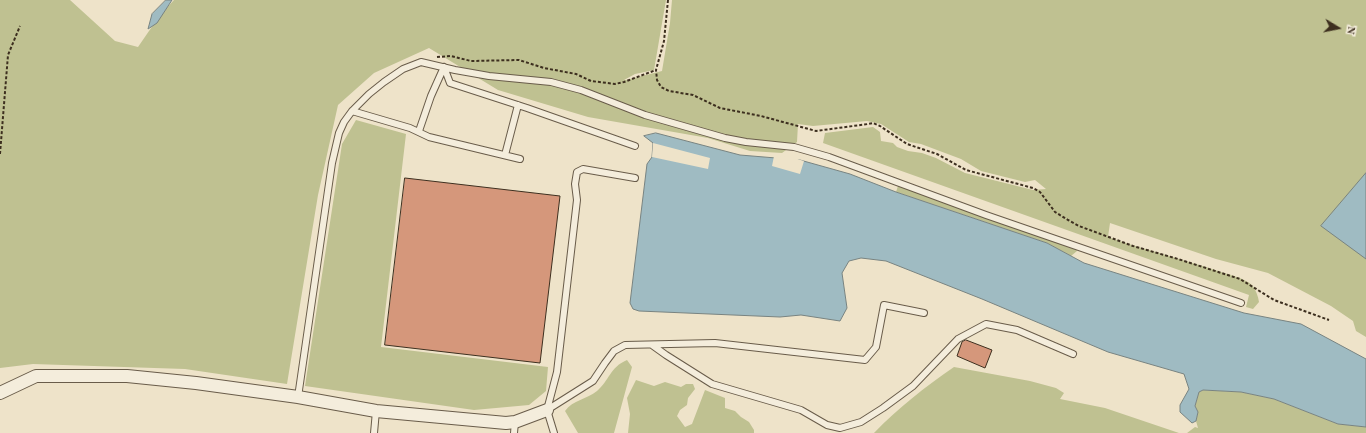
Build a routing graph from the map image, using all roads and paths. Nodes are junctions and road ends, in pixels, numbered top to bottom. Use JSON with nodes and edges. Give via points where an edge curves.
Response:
{"nodes":[{"id":1,"x":668,"y":0,"type":"edge"},
{"id":2,"x":20,"y":26,"type":"dead end"},
{"id":3,"x":421,"y":62,"type":"junction"},
{"id":4,"x":444,"y":67,"type":"junction"},
{"id":5,"x":656,"y":70,"type":"junction"},
{"id":6,"x":518,"y":105,"type":"junction"},
{"id":7,"x":352,"y":111,"type":"junction"},
{"id":8,"x":419,"y":131,"type":"junction"},
{"id":9,"x":635,"y":146,"type":"dead end"},
{"id":10,"x":0,"y":154,"type":"edge"},
{"id":11,"x":505,"y":155,"type":"junction"},
{"id":12,"x":520,"y":158,"type":"dead end"},
{"id":13,"x":635,"y":178,"type":"dead end"},
{"id":14,"x":1241,"y":303,"type":"dead end"},
{"id":15,"x":924,"y":313,"type":"dead end"},
{"id":16,"x":1329,"y":320,"type":"dead end"},
{"id":17,"x":652,"y":345,"type":"junction"},
{"id":18,"x":1073,"y":354,"type":"dead end"},
{"id":19,"x":0,"y":393,"type":"edge"},
{"id":20,"x":298,"y":397,"type":"junction"},
{"id":21,"x":547,"y":410,"type":"junction"},
{"id":22,"x":376,"y":411,"type":"junction"},
{"id":23,"x":515,"y":427,"type":"edge"},
{"id":24,"x":374,"y":433,"type":"edge"},
{"id":25,"x":554,"y":433,"type":"edge"}],
"edges":[{"from":1,"to":5,"type":"path","via":[[664,41]]},
{"from":2,"to":10,"type":"path","via":[[8,55]]},
{"from":3,"to":4,"type":"lane"},
{"from":3,"to":5,"type":"path","via":[[443,56],[467,60],[519,60],[576,74],[591,81],[615,84]]},
{"from":3,"to":7,"type":"lane","via":[[403,69],[384,82]]},
{"from":4,"to":6,"type":"lane","via":[[450,83]]},
{"from":4,"to":8,"type":"lane"},
{"from":4,"to":14,"type":"lane","via":[[489,76],[551,82],[724,138],[794,147],[828,157],[986,215]]},
{"from":5,"to":16,"type":"path","via":[[661,87],[693,95],[720,108],[816,130],[868,124],[880,126],[907,144],[937,154],[966,170],[1033,188],[1040,192],[1055,212],[1079,226],[1133,246],[1240,279],[1274,300]]},
{"from":6,"to":9,"type":"lane"},
{"from":6,"to":11,"type":"lane"},
{"from":7,"to":8,"type":"lane"},
{"from":7,"to":20,"type":"lane","via":[[339,133],[332,163]]},
{"from":8,"to":11,"type":"lane","via":[[429,137]]},
{"from":11,"to":12,"type":"lane"},
{"from":13,"to":21,"type":"lane","via":[[583,169],[577,172],[577,200],[557,372]]},
{"from":15,"to":17,"type":"lane","via":[[884,305],[876,347],[865,360],[715,343]]},
{"from":17,"to":18,"type":"lane","via":[[712,384],[801,410],[827,425],[840,428],[861,422],[883,408],[913,386],[958,338],[986,324],[1018,330]]},
{"from":17,"to":21,"type":"lane","via":[[625,345],[614,351],[593,382]]},
{"from":19,"to":20,"type":"street","via":[[36,376],[127,376]]},
{"from":20,"to":22,"type":"street"},
{"from":21,"to":23,"type":"street"},
{"from":21,"to":25,"type":"lane"},
{"from":22,"to":23,"type":"street","via":[[506,423]]},
{"from":22,"to":24,"type":"lane"}]}
